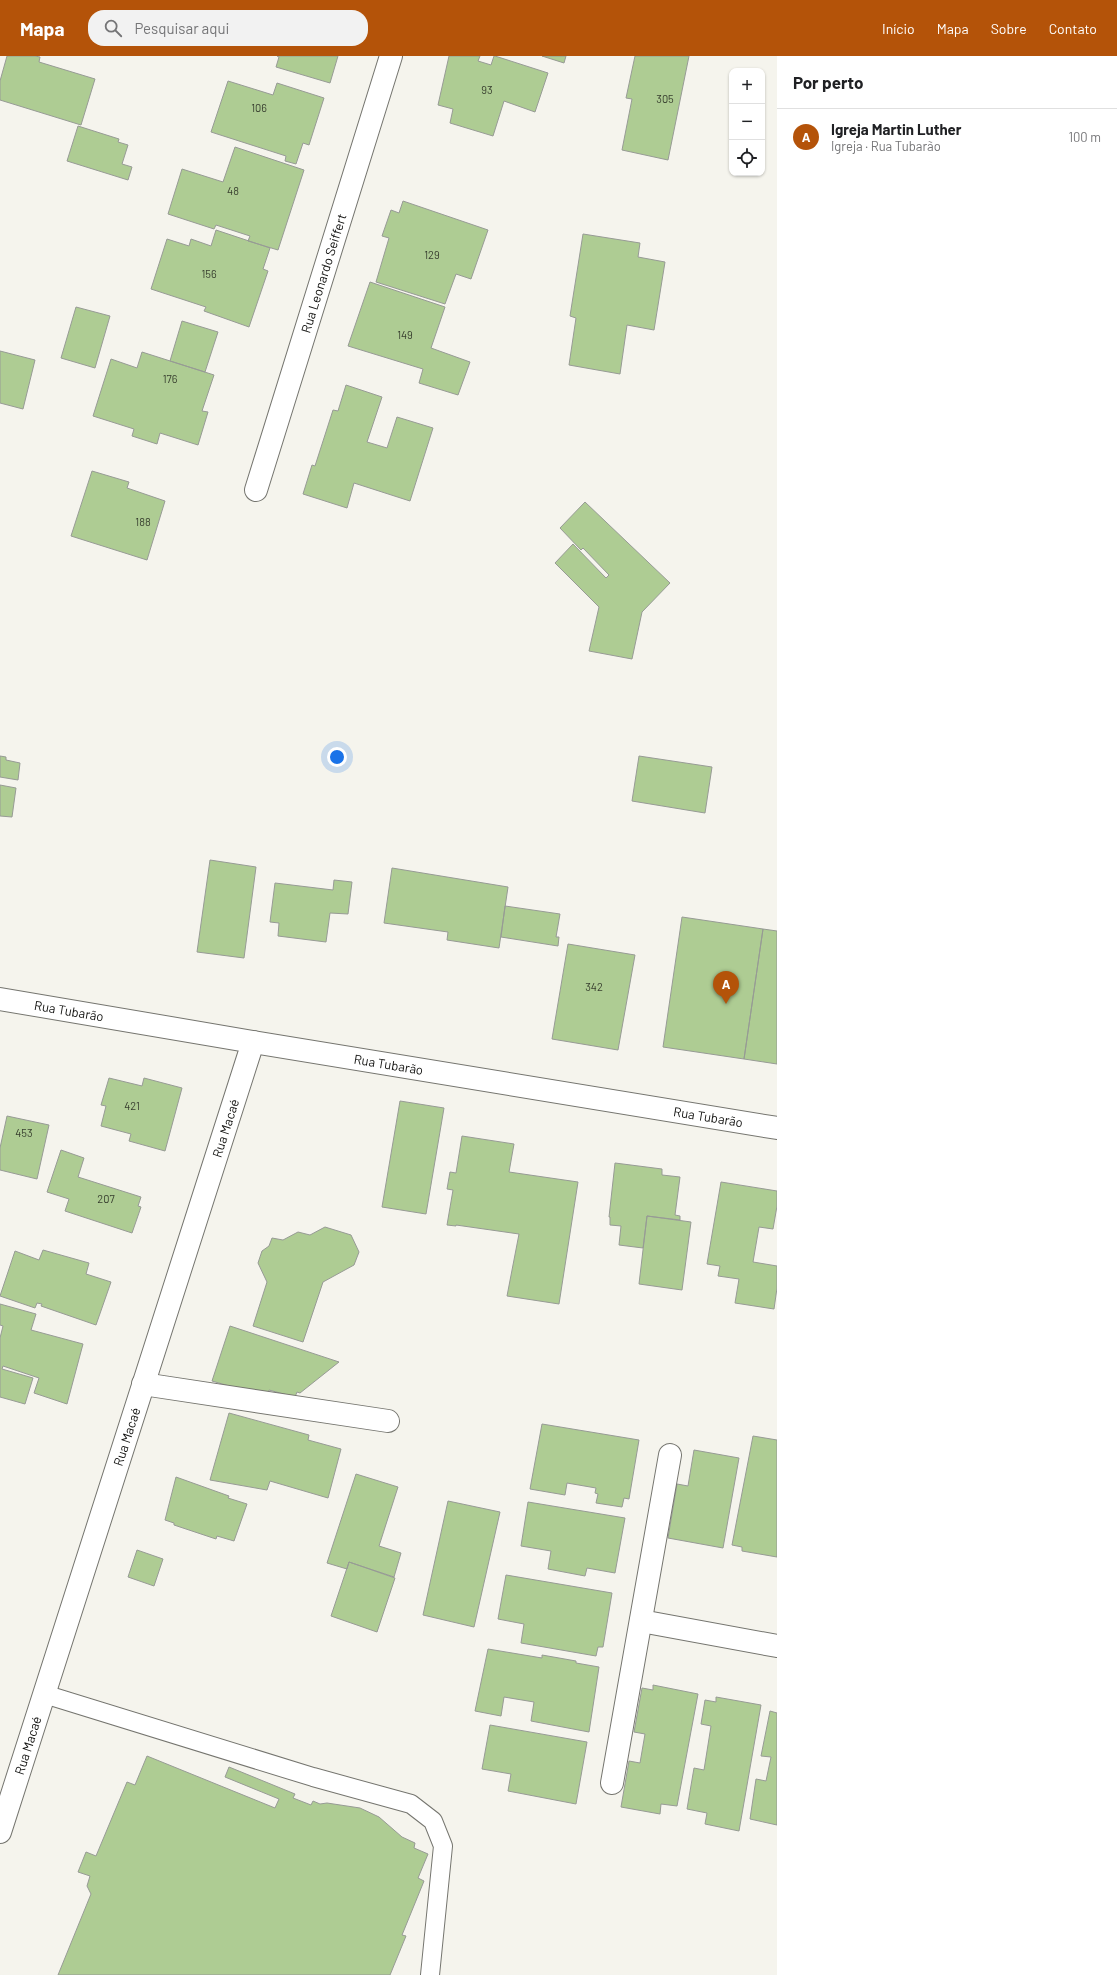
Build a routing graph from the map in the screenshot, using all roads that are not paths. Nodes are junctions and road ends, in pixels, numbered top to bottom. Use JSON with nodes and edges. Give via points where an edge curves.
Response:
{"nodes":[{"id":1,"x":391,"y":56,"type":"edge"},
{"id":2,"x":256,"y":490,"type":"dead end"},
{"id":3,"x":0,"y":999,"type":"edge"},
{"id":4,"x":253,"y":1042,"type":"junction"},
{"id":5,"x":777,"y":1128,"type":"edge"},
{"id":6,"x":144,"y":1384,"type":"junction"},
{"id":7,"x":388,"y":1421,"type":"dead end"},
{"id":8,"x":670,"y":1455,"type":"dead end"},
{"id":9,"x":641,"y":1621,"type":"junction"},
{"id":10,"x":777,"y":1646,"type":"edge"},
{"id":11,"x":44,"y":1694,"type":"junction"},
{"id":12,"x":612,"y":1783,"type":"dead end"},
{"id":13,"x":0,"y":1832,"type":"edge"},
{"id":14,"x":430,"y":1975,"type":"edge"}],
"edges":[{"from":1,"to":2,"type":"street","name":"Rua Leonardo Seiffert"},
{"from":3,"to":4,"type":"street","name":"Rua Tubarão"},
{"from":4,"to":5,"type":"street","name":"Rua Tubarão"},
{"from":4,"to":6,"type":"street","name":"Rua Macaé"},
{"from":6,"to":7,"type":"street"},
{"from":6,"to":11,"type":"street","name":"Rua Macaé"},
{"from":8,"to":9,"type":"street"},
{"from":9,"to":10,"type":"street"},
{"from":9,"to":12,"type":"street"},
{"from":11,"to":13,"type":"street","name":"Rua Macaé"},
{"from":11,"to":14,"type":"lane","via":[[313,1777],[411,1804],[433,1821],[443,1846]]}]}
